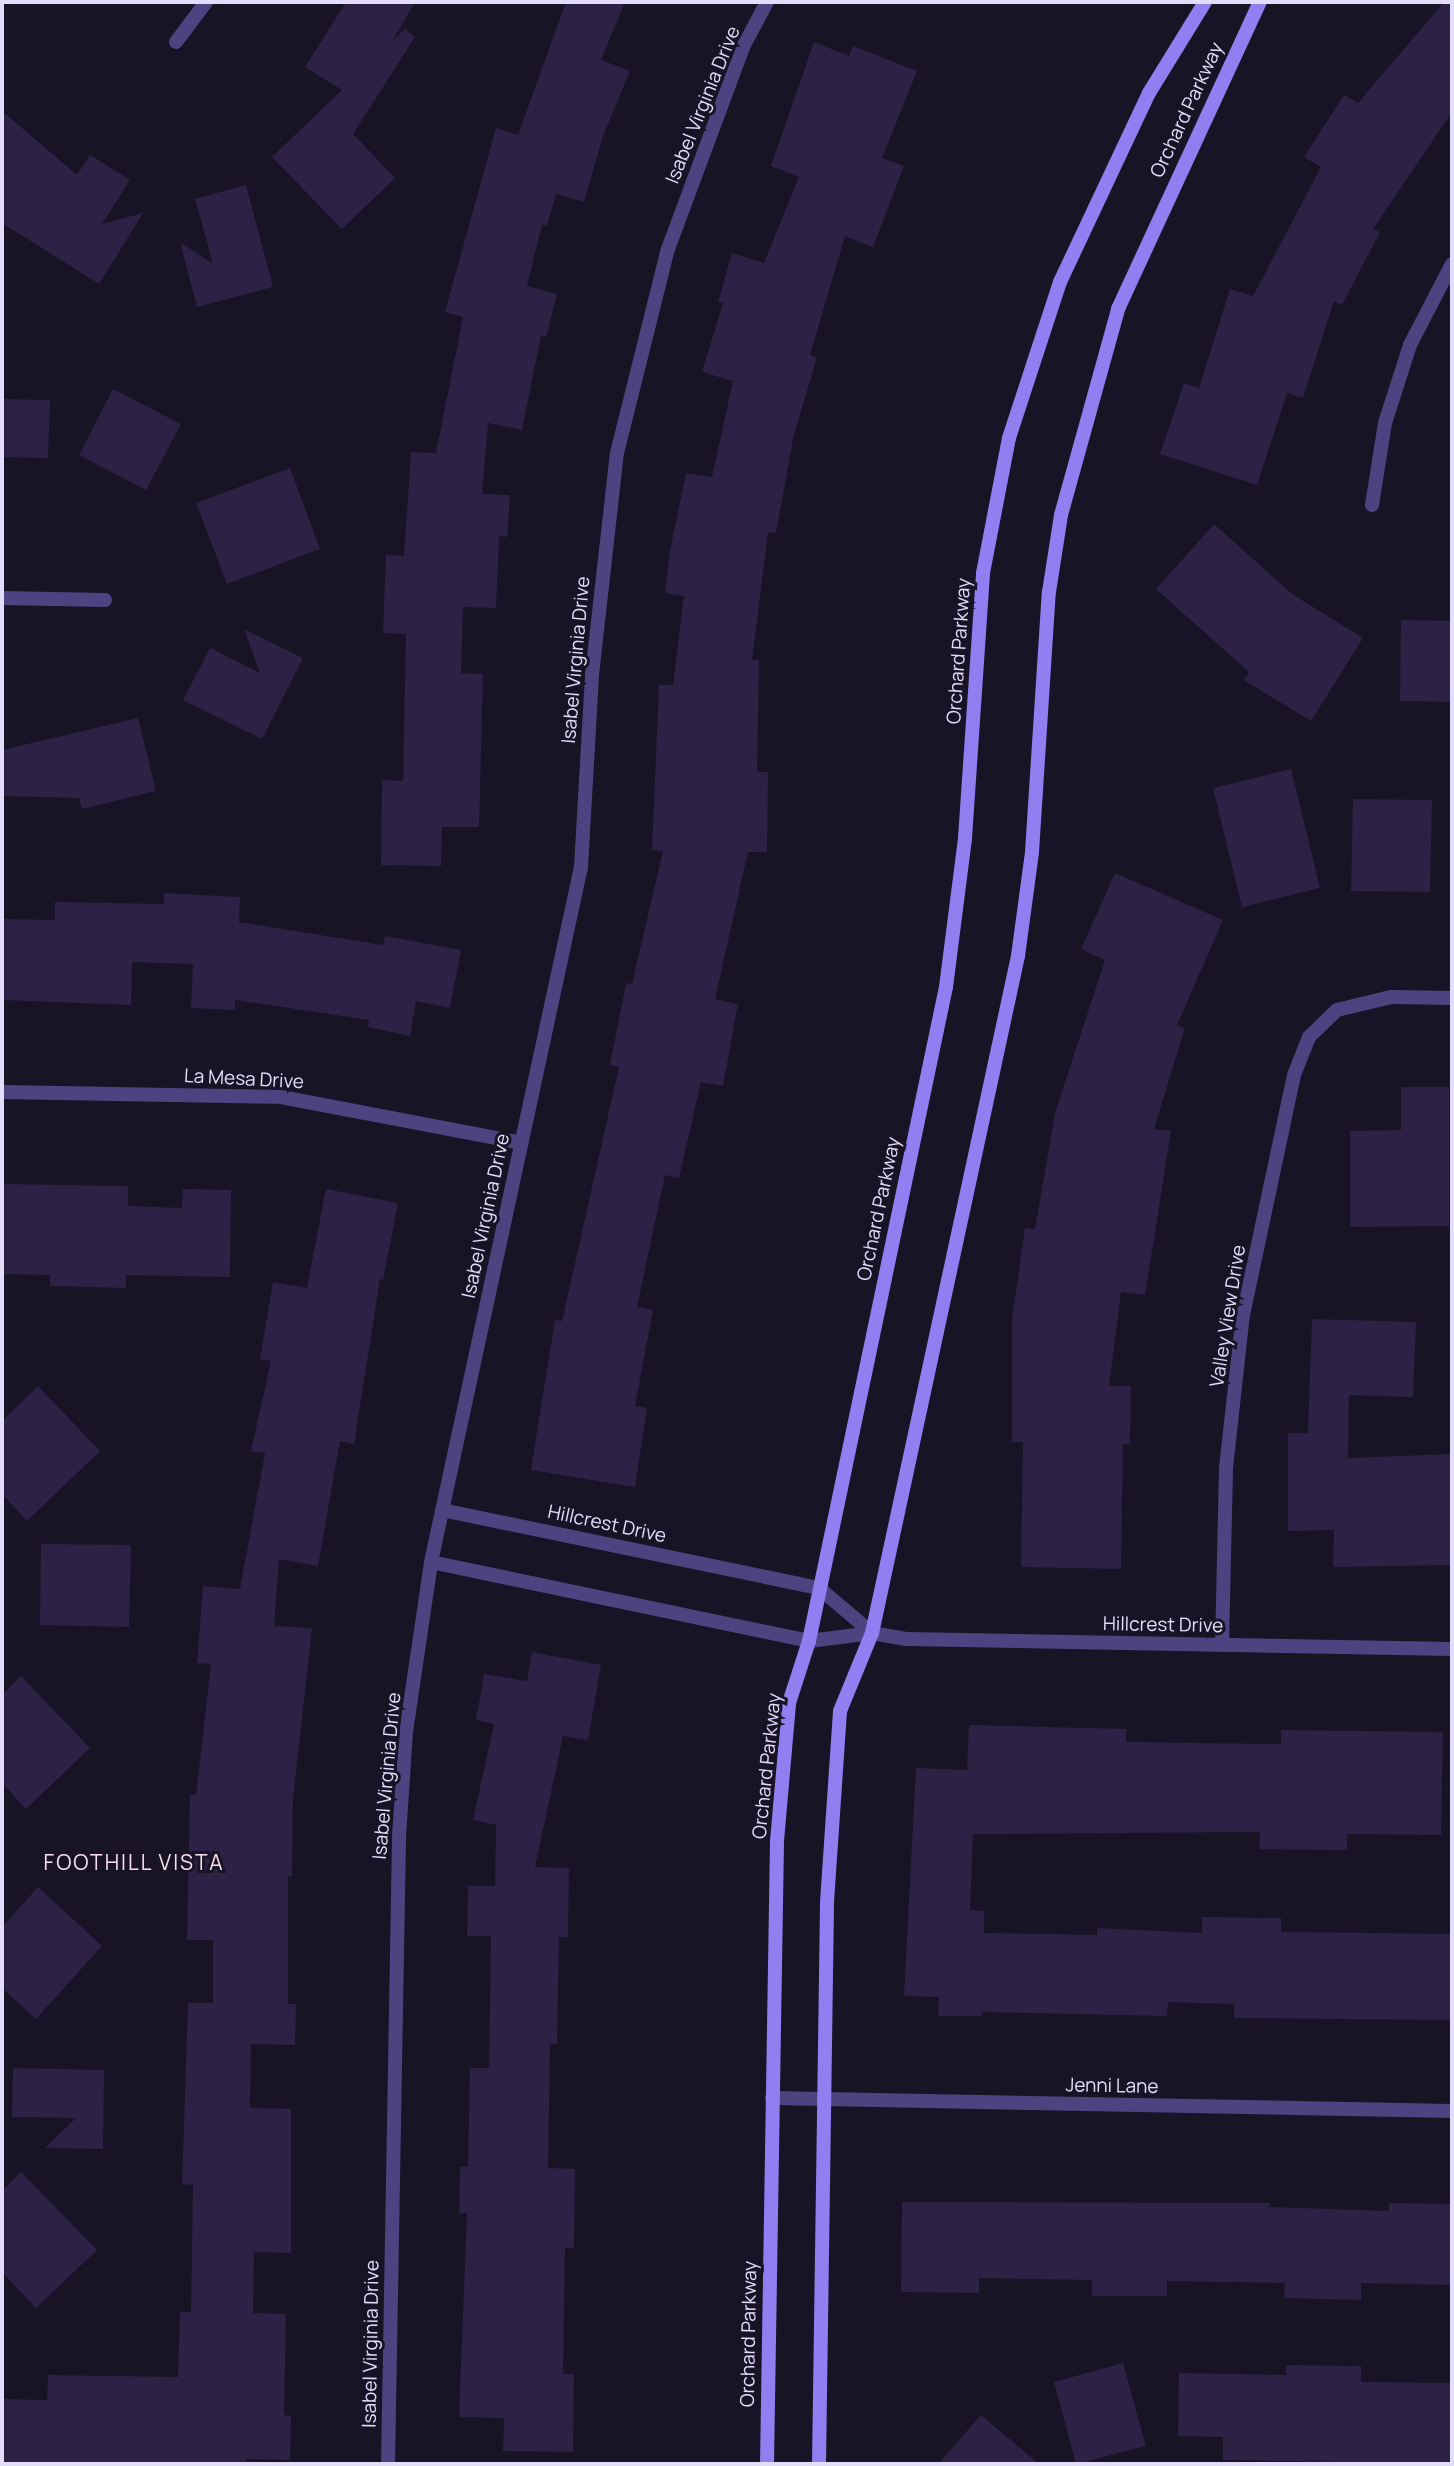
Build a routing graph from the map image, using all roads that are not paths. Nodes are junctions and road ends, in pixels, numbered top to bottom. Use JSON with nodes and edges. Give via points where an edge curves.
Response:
{"nodes":[{"id":1,"x":206,"y":2,"type":"edge"},
{"id":2,"x":767,"y":2,"type":"edge"},
{"id":3,"x":1205,"y":2,"type":"edge"},
{"id":4,"x":1260,"y":2,"type":"edge"},
{"id":5,"x":176,"y":43,"type":"dead end"},
{"id":6,"x":1452,"y":264,"type":"edge"},
{"id":7,"x":1372,"y":505,"type":"dead end"},
{"id":8,"x":2,"y":598,"type":"edge"},
{"id":9,"x":105,"y":600,"type":"dead end"},
{"id":10,"x":1452,"y":998,"type":"edge"},
{"id":11,"x":2,"y":1092,"type":"edge"},
{"id":12,"x":522,"y":1143,"type":"junction"},
{"id":13,"x":442,"y":1510,"type":"junction"},
{"id":14,"x":431,"y":1562,"type":"junction"},
{"id":15,"x":819,"y":1588,"type":"junction"},
{"id":16,"x":873,"y":1633,"type":"junction"},
{"id":17,"x":809,"y":1641,"type":"junction"},
{"id":18,"x":1222,"y":1646,"type":"junction"},
{"id":19,"x":1452,"y":1649,"type":"edge"},
{"id":20,"x":772,"y":2098,"type":"junction"},
{"id":21,"x":824,"y":2099,"type":"junction"},
{"id":22,"x":1452,"y":2111,"type":"edge"},
{"id":23,"x":388,"y":2464,"type":"edge"},
{"id":24,"x":767,"y":2464,"type":"edge"},
{"id":25,"x":819,"y":2464,"type":"edge"}],
"edges":[{"from":1,"to":5,"type":"street"},
{"from":2,"to":12,"type":"street","name":"Isabel Virginia Drive","via":[[743,47],[667,249],[617,453],[592,676],[580,867]]},
{"from":3,"to":15,"type":"street","name":"Orchard Parkway","via":[[1149,93],[1060,282],[1009,438],[983,573],[965,838],[946,987]]},
{"from":4,"to":16,"type":"street","name":"Orchard Parkway","via":[[1118,309],[1061,515],[1049,592],[1032,852],[1018,956]]},
{"from":6,"to":7,"type":"street","via":[[1410,345],[1385,424]]},
{"from":8,"to":9,"type":"street"},
{"from":10,"to":18,"type":"street","name":"Valley View Drive","via":[[1391,997],[1337,1010],[1309,1037],[1294,1075],[1243,1315],[1226,1468]]},
{"from":11,"to":12,"type":"street","name":"La Mesa Drive","via":[[281,1097]]},
{"from":12,"to":13,"type":"street","name":"Isabel Virginia Drive"},
{"from":13,"to":14,"type":"street","name":"Isabel Virginia Drive"},
{"from":13,"to":15,"type":"street","name":"Hillcrest Drive"},
{"from":14,"to":17,"type":"street","name":"Hillcrest Drive"},
{"from":14,"to":23,"type":"street","name":"Isabel Virginia Drive","via":[[406,1732],[399,1837]]},
{"from":15,"to":16,"type":"street","name":"Hillcrest Drive"},
{"from":15,"to":17,"type":"street","name":"Orchard Parkway"},
{"from":16,"to":17,"type":"street","name":"Hillcrest Drive"},
{"from":16,"to":18,"type":"street","name":"Hillcrest Drive","via":[[907,1639]]},
{"from":16,"to":21,"type":"street","name":"Orchard Parkway","via":[[841,1712],[833,1772]]},
{"from":17,"to":20,"type":"street","name":"Orchard Parkway","via":[[789,1703],[781,1778]]},
{"from":18,"to":19,"type":"street","name":"Hillcrest Drive"},
{"from":20,"to":21,"type":"street","name":"Jenni Lane"},
{"from":20,"to":24,"type":"street","name":"Orchard Parkway"},
{"from":21,"to":22,"type":"street","name":"Jenni Lane"},
{"from":21,"to":25,"type":"street","name":"Orchard Parkway"}]}
